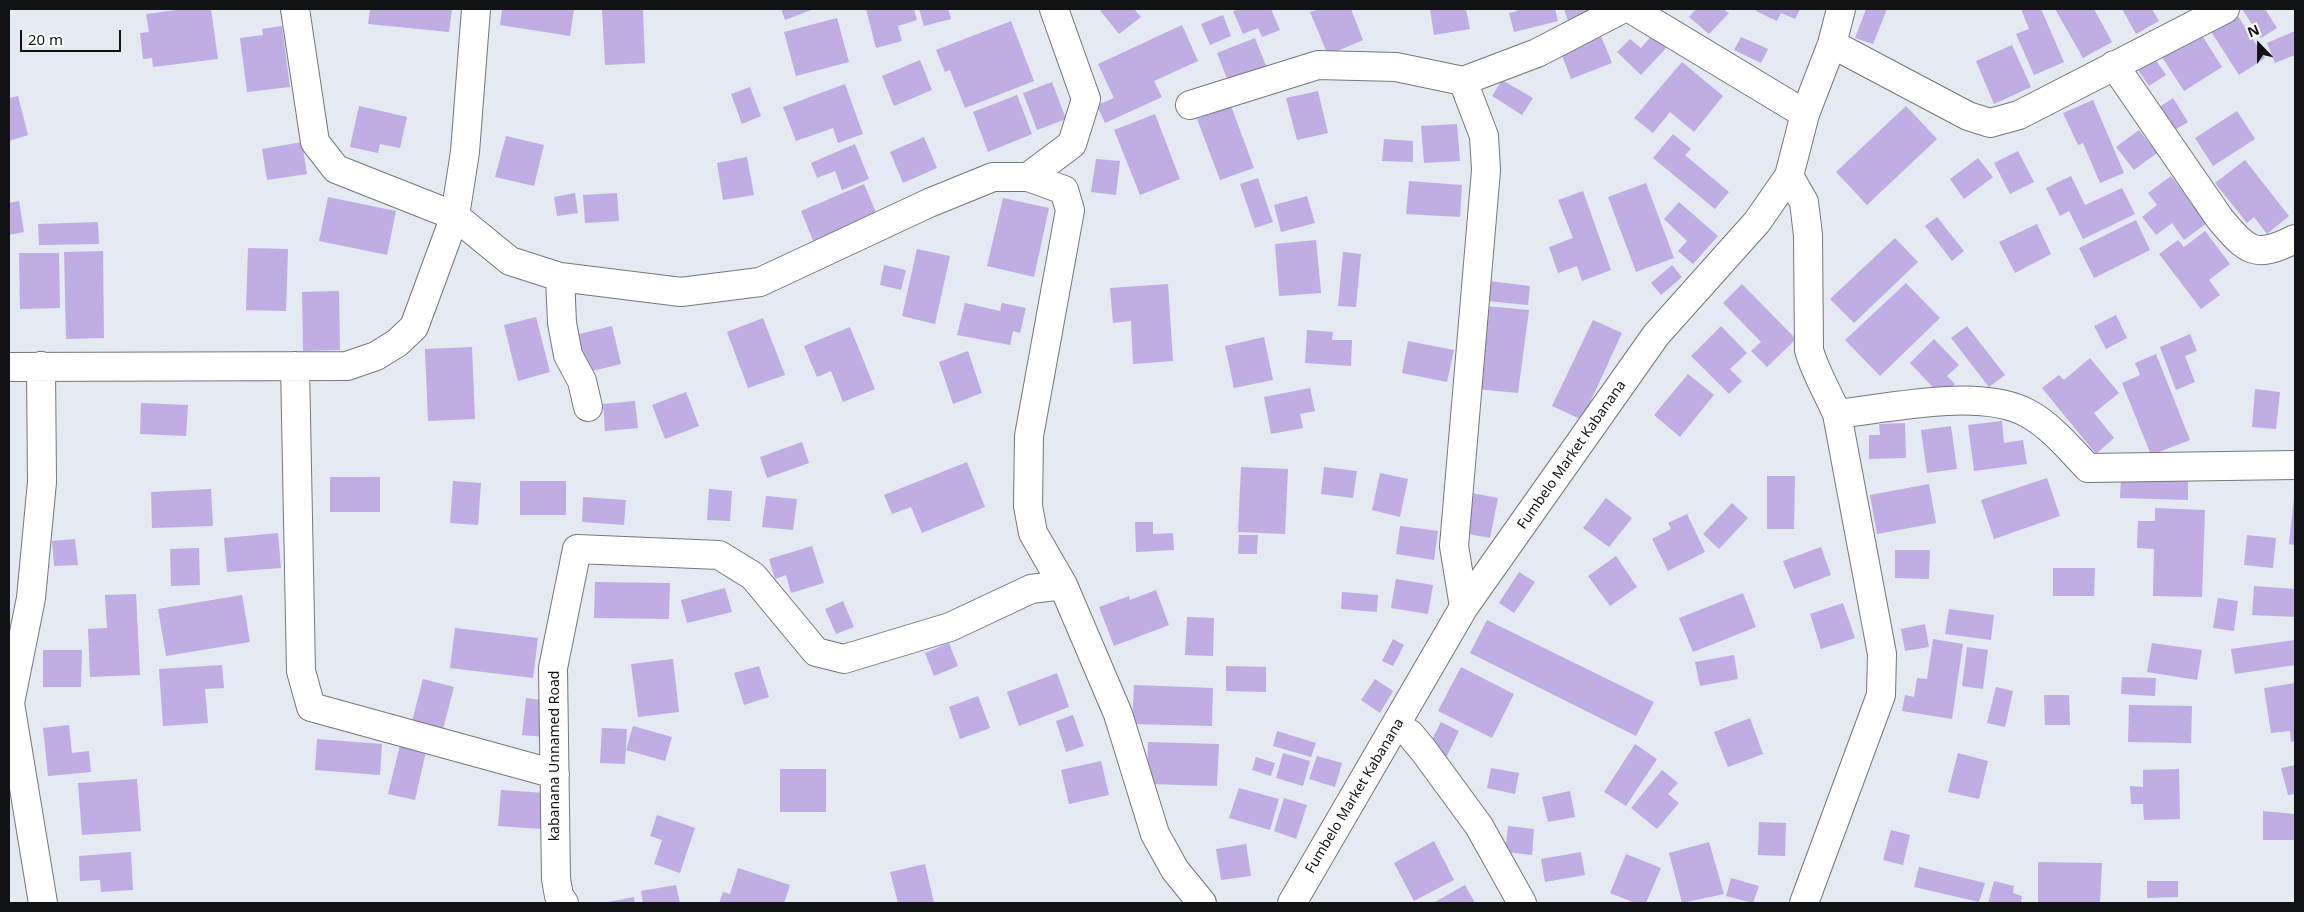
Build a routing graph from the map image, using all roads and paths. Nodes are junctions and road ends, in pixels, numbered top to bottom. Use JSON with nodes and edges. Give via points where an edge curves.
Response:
{"nodes":[{"id":1,"x":295,"y":9,"type":"edge"},
{"id":2,"x":476,"y":9,"type":"edge"},
{"id":3,"x":1054,"y":9,"type":"edge"},
{"id":4,"x":1622,"y":9,"type":"edge"},
{"id":5,"x":1631,"y":9,"type":"edge"},
{"id":6,"x":1841,"y":9,"type":"edge"},
{"id":7,"x":2225,"y":9,"type":"edge"},
{"id":8,"x":1832,"y":44,"type":"junction"},
{"id":9,"x":2114,"y":65,"type":"junction"},
{"id":10,"x":1463,"y":81,"type":"junction"},
{"id":11,"x":1190,"y":105,"type":"dead end"},
{"id":12,"x":1806,"y":114,"type":"junction"},
{"id":13,"x":1790,"y":176,"type":"junction"},
{"id":14,"x":1028,"y":177,"type":"junction"},
{"id":15,"x":454,"y":216,"type":"junction"},
{"id":16,"x":2295,"y":238,"type":"edge"},
{"id":17,"x":560,"y":277,"type":"junction"},
{"id":18,"x":41,"y":366,"type":"junction"},
{"id":19,"x":295,"y":366,"type":"junction"},
{"id":20,"x":9,"y":367,"type":"edge"},
{"id":21,"x":588,"y":407,"type":"dead end"},
{"id":22,"x":1837,"y":414,"type":"junction"},
{"id":23,"x":2295,"y":466,"type":"edge"},
{"id":24,"x":1063,"y":585,"type":"junction"},
{"id":25,"x":1464,"y":607,"type":"junction"},
{"id":26,"x":1396,"y":726,"type":"junction"},
{"id":27,"x":555,"y":774,"type":"junction"},
{"id":28,"x":43,"y":903,"type":"edge"},
{"id":29,"x":564,"y":903,"type":"edge"},
{"id":30,"x":1202,"y":903,"type":"edge"},
{"id":31,"x":1292,"y":903,"type":"edge"},
{"id":32,"x":1522,"y":903,"type":"edge"},
{"id":33,"x":1804,"y":903,"type":"edge"}],
"edges":[{"from":1,"to":15,"type":"street","via":[[315,142],[336,168]]},
{"from":2,"to":15,"type":"street","via":[[465,152]]},
{"from":3,"to":14,"type":"street","via":[[1086,99],[1072,144]]},
{"from":4,"to":10,"type":"street","via":[[1537,53]]},
{"from":5,"to":12,"type":"street"},
{"from":6,"to":8,"type":"street","name":"Fumbelo Market Kabanana"},
{"from":7,"to":9,"type":"street"},
{"from":8,"to":9,"type":"street","via":[[1968,116],[1990,123],[2019,114]]},
{"from":8,"to":12,"type":"street","name":"Fumbelo Market Kabanana"},
{"from":9,"to":16,"type":"street","via":[[2237,239],[2247,248],[2270,250]]},
{"from":10,"to":11,"type":"street","via":[[1396,67],[1318,65]]},
{"from":10,"to":25,"type":"street","via":[[1484,136],[1486,160],[1454,546]]},
{"from":12,"to":13,"type":"street","name":"Fumbelo Market Kabanana"},
{"from":13,"to":22,"type":"street","via":[[1804,202],[1808,235],[1810,350],[1813,364]]},
{"from":13,"to":25,"type":"street","name":"Fumbelo Market Kabanana","via":[[1757,222],[1656,335]]},
{"from":14,"to":17,"type":"street","via":[[993,176],[760,282],[682,292]]},
{"from":14,"to":24,"type":"street","via":[[1064,190],[1070,210],[1029,436],[1028,506],[1033,533]]},
{"from":15,"to":17,"type":"street","via":[[510,261]]},
{"from":15,"to":19,"type":"street","via":[[414,327],[398,343],[376,356],[347,366]]},
{"from":17,"to":21,"type":"street","via":[[562,323],[568,355],[582,381]]},
{"from":18,"to":19,"type":"street"},
{"from":18,"to":20,"type":"street"},
{"from":18,"to":28,"type":"street","via":[[42,482],[31,598],[10,704]]},
{"from":19,"to":27,"type":"street","via":[[301,670],[311,707]]},
{"from":22,"to":23,"type":"street","via":[[1980,400],[2007,404],[2029,414],[2054,433],[2088,468]]},
{"from":22,"to":33,"type":"street","via":[[1882,654],[1881,695]]},
{"from":24,"to":27,"type":"street","name":"kabanana Unnamed Road","via":[[1031,589],[950,627],[844,659],[816,652],[753,576],[718,555],[577,549],[553,668]]},
{"from":24,"to":30,"type":"street","via":[[1118,714],[1155,834],[1174,870]]},
{"from":25,"to":26,"type":"street","name":"Fumbelo Market Kabanana"},
{"from":26,"to":31,"type":"street","name":"Fumbelo Market Kabanana"},
{"from":26,"to":32,"type":"street","via":[[1410,734],[1479,826]]},
{"from":27,"to":29,"type":"street","name":"kabanana Unnamed Road","via":[[556,879],[559,896]]}]}
